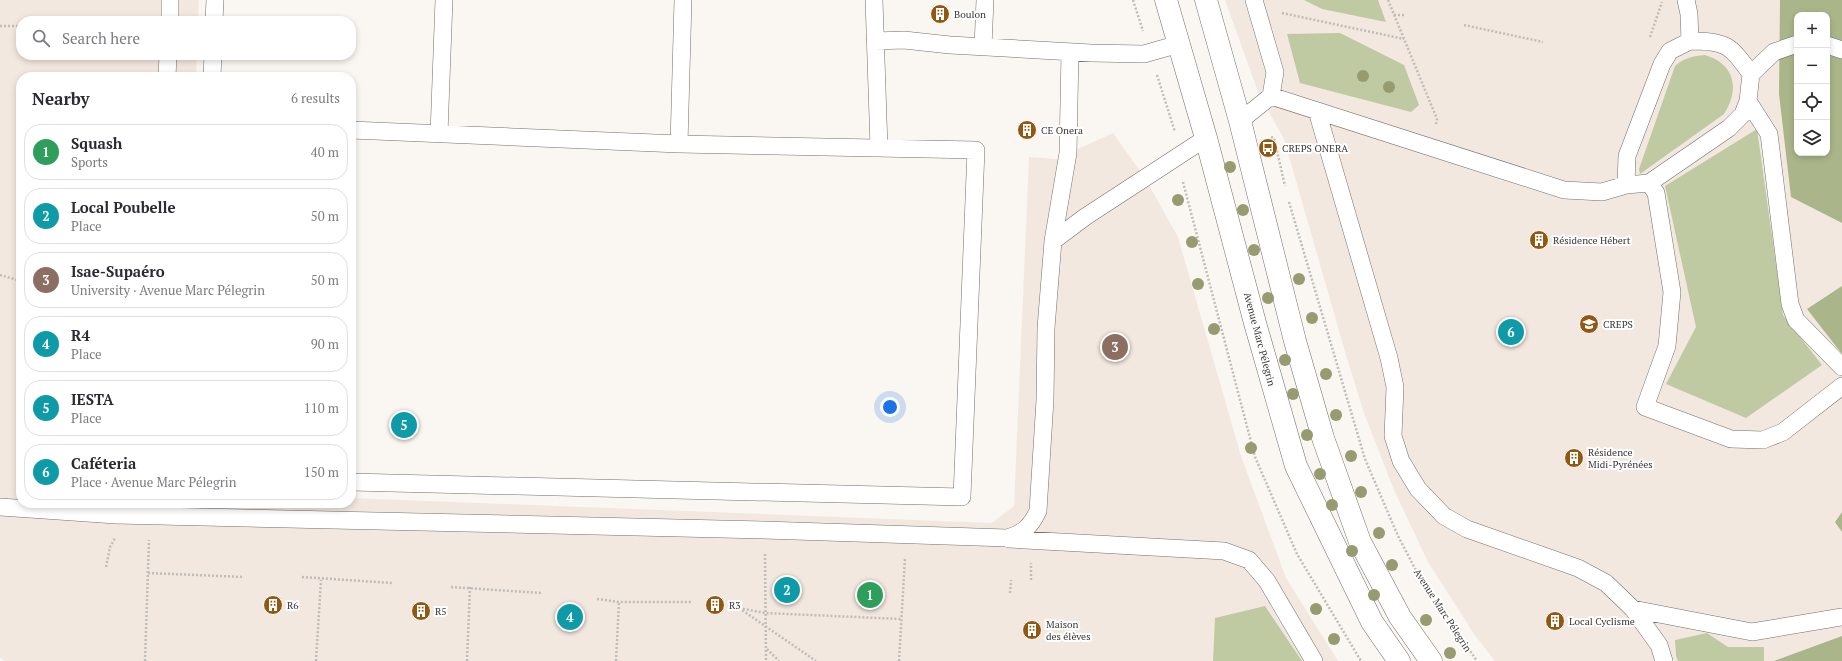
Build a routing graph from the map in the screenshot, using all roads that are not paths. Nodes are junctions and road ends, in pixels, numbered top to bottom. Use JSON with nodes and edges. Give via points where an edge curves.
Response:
{"nodes":[{"id":1,"x":170,"y":0,"type":"edge"},
{"id":2,"x":215,"y":0,"type":"edge"},
{"id":3,"x":444,"y":0,"type":"edge"},
{"id":4,"x":683,"y":0,"type":"edge"},
{"id":5,"x":874,"y":0,"type":"edge"},
{"id":6,"x":985,"y":0,"type":"edge"},
{"id":7,"x":1166,"y":0,"type":"edge"},
{"id":8,"x":1206,"y":0,"type":"edge"},
{"id":9,"x":1254,"y":0,"type":"edge"},
{"id":10,"x":1686,"y":0,"type":"edge"},
{"id":11,"x":170,"y":16,"type":"edge"},
{"id":12,"x":214,"y":16,"type":"edge"},
{"id":13,"x":875,"y":41,"type":"junction"},
{"id":14,"x":1690,"y":41,"type":"junction"},
{"id":15,"x":1179,"y":44,"type":"junction"},
{"id":16,"x":1794,"y":45,"type":"edge"},
{"id":17,"x":1830,"y":46,"type":"edge"},
{"id":18,"x":983,"y":47,"type":"junction"},
{"id":19,"x":1842,"y":50,"type":"edge"},
{"id":20,"x":1070,"y":52,"type":"junction"},
{"id":21,"x":168,"y":60,"type":"edge"},
{"id":22,"x":213,"y":60,"type":"edge"},
{"id":23,"x":167,"y":72,"type":"edge"},
{"id":24,"x":212,"y":72,"type":"edge"},
{"id":25,"x":1751,"y":74,"type":"junction"},
{"id":26,"x":1271,"y":96,"type":"junction"},
{"id":27,"x":1748,"y":101,"type":"junction"},
{"id":28,"x":1318,"y":111,"type":"junction"},
{"id":29,"x":1240,"y":121,"type":"junction"},
{"id":30,"x":356,"y":130,"type":"edge"},
{"id":31,"x":439,"y":134,"type":"junction"},
{"id":32,"x":1206,"y":138,"type":"junction"},
{"id":33,"x":679,"y":144,"type":"junction"},
{"id":34,"x":879,"y":148,"type":"junction"},
{"id":35,"x":1649,"y":183,"type":"junction"},
{"id":36,"x":1626,"y":185,"type":"junction"},
{"id":37,"x":1053,"y":241,"type":"junction"},
{"id":38,"x":1842,"y":367,"type":"edge"},
{"id":39,"x":1842,"y":386,"type":"edge"},
{"id":40,"x":356,"y":482,"type":"edge"},
{"id":41,"x":0,"y":508,"type":"edge"},
{"id":42,"x":150,"y":509,"type":"edge"},
{"id":43,"x":1007,"y":538,"type":"junction"},
{"id":44,"x":1634,"y":609,"type":"junction"},
{"id":45,"x":1842,"y":617,"type":"edge"},
{"id":46,"x":1314,"y":661,"type":"edge"},
{"id":47,"x":1399,"y":661,"type":"edge"},
{"id":48,"x":1431,"y":661,"type":"edge"},
{"id":49,"x":1664,"y":661,"type":"edge"}],
"edges":[{"from":1,"to":11,"type":"lane"},
{"from":2,"to":12,"type":"lane"},
{"from":3,"to":31,"type":"lane"},
{"from":4,"to":33,"type":"lane"},
{"from":5,"to":13,"type":"lane"},
{"from":6,"to":18,"type":"lane"},
{"from":7,"to":15,"type":"street","name":"Avenue Marc Pélegrin"},
{"from":8,"to":29,"type":"street"},
{"from":9,"to":26,"type":"lane","via":[[1275,72]]},
{"from":10,"to":14,"type":"lane"},
{"from":13,"to":18,"type":"lane","via":[[904,40]]},
{"from":13,"to":34,"type":"lane"},
{"from":14,"to":25,"type":"lane","via":[[1714,41],[1734,51]]},
{"from":14,"to":36,"type":"lane","via":[[1670,51],[1662,64],[1628,156]]},
{"from":15,"to":20,"type":"lane","via":[[1150,53]]},
{"from":15,"to":32,"type":"street","name":"Avenue Marc Pélegrin"},
{"from":16,"to":25,"type":"lane","via":[[1774,52]]},
{"from":17,"to":19,"type":"lane"},
{"from":18,"to":20,"type":"lane"},
{"from":20,"to":37,"type":"lane","via":[[1068,153]]},
{"from":21,"to":23,"type":"lane"},
{"from":22,"to":24,"type":"lane"},
{"from":25,"to":27,"type":"lane"},
{"from":26,"to":28,"type":"lane"},
{"from":26,"to":29,"type":"lane"},
{"from":27,"to":35,"type":"lane","via":[[1743,114],[1729,128]]},
{"from":27,"to":38,"type":"lane","via":[[1769,134],[1790,304],[1796,320]]},
{"from":28,"to":36,"type":"lane","via":[[1564,190],[1602,192]]},
{"from":28,"to":44,"type":"lane","via":[[1389,358],[1395,387],[1393,436],[1401,461],[1418,489],[1444,516],[1467,529],[1578,568],[1606,583]]},
{"from":29,"to":48,"type":"street","via":[[1295,341],[1326,445],[1360,542],[1400,617]]},
{"from":30,"to":31,"type":"lane"},
{"from":31,"to":33,"type":"lane"},
{"from":32,"to":37,"type":"lane","via":[[1085,217]]},
{"from":32,"to":47,"type":"street","name":"Avenue Marc Pélegrin","via":[[1296,466],[1372,622]]},
{"from":33,"to":34,"type":"lane"},
{"from":34,"to":40,"type":"lane","via":[[976,150],[962,497]]},
{"from":35,"to":36,"type":"lane"},
{"from":35,"to":39,"type":"lane","via":[[1656,193],[1672,292],[1666,346],[1645,407],[1732,439],[1762,440],[1783,432]]},
{"from":37,"to":43,"type":"lane","via":[[1046,328],[1045,400],[1038,511],[1032,523],[1019,535]]},
{"from":41,"to":42,"type":"lane","via":[[116,515]]},
{"from":42,"to":43,"type":"lane"},
{"from":43,"to":46,"type":"lane","via":[[1224,551],[1249,560],[1266,581]]},
{"from":44,"to":45,"type":"lane","via":[[1752,632]]},
{"from":44,"to":49,"type":"lane","via":[[1659,646]]}]}
